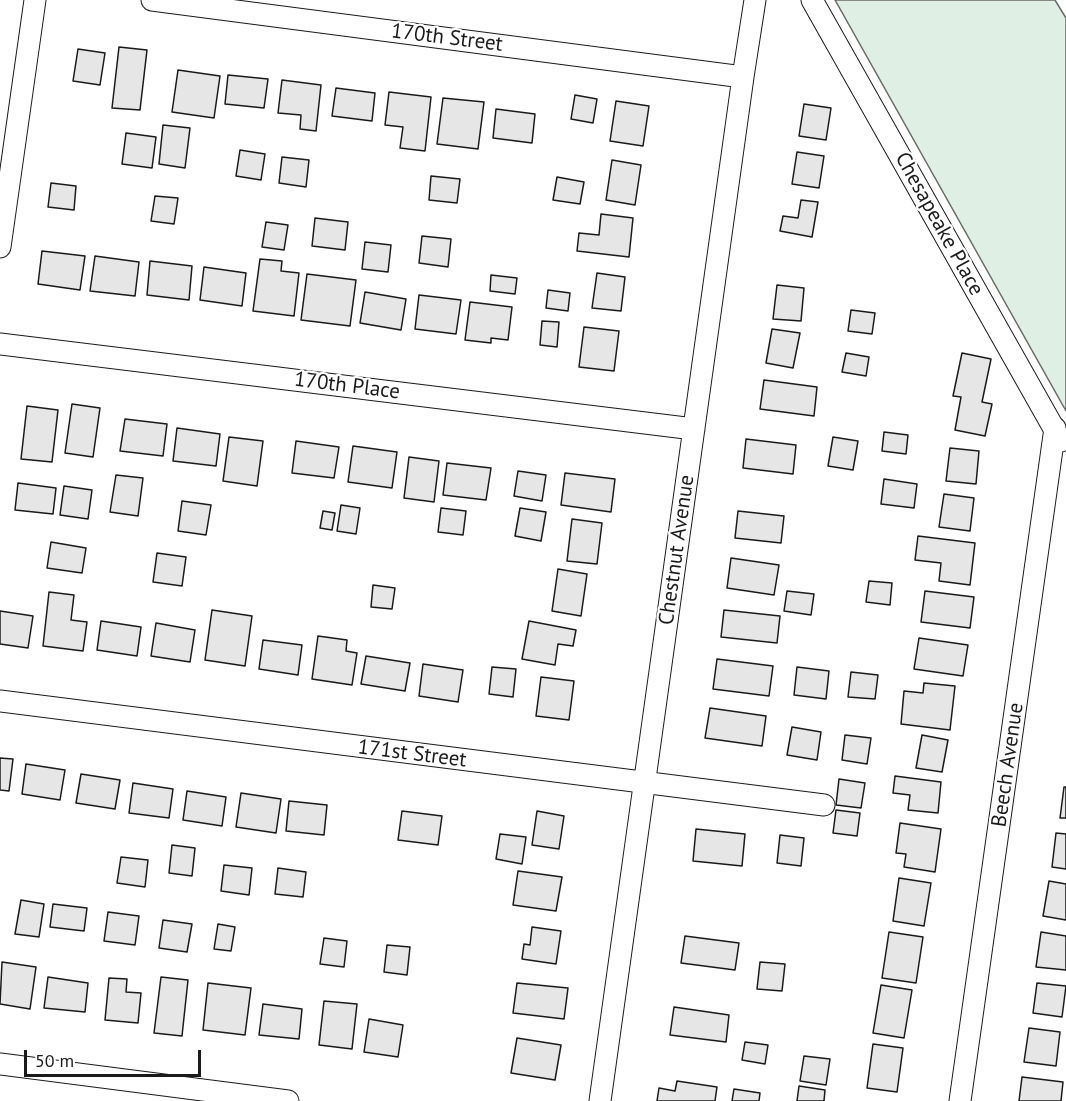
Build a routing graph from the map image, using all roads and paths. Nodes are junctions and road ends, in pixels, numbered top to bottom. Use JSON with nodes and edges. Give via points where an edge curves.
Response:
{"nodes":[{"id":1,"x":35,"y":0,"type":"edge"},
{"id":2,"x":152,"y":0,"type":"edge"},
{"id":3,"x":755,"y":0,"type":"edge"},
{"id":4,"x":812,"y":0,"type":"edge"},
{"id":5,"x":743,"y":77,"type":"junction"},
{"id":6,"x":0,"y":247,"type":"edge"},
{"id":7,"x":0,"y":344,"type":"edge"},
{"id":8,"x":694,"y":429,"type":"junction"},
{"id":9,"x":1055,"y":429,"type":"junction"},
{"id":10,"x":1066,"y":449,"type":"edge"},
{"id":11,"x":0,"y":701,"type":"edge"},
{"id":12,"x":644,"y":783,"type":"junction"},
{"id":13,"x":824,"y":805,"type":"dead end"},
{"id":14,"x":0,"y":1064,"type":"edge"},
{"id":15,"x":288,"y":1101,"type":"edge"},
{"id":16,"x":600,"y":1101,"type":"edge"},
{"id":17,"x":960,"y":1101,"type":"edge"}],
"edges":[{"from":1,"to":6,"type":"street"},
{"from":2,"to":5,"type":"street","name":"170th Street"},
{"from":3,"to":5,"type":"street","name":"Chestnut Avenue"},
{"from":4,"to":9,"type":"street","name":"Chesapeake Place"},
{"from":5,"to":8,"type":"street","name":"Chestnut Avenue"},
{"from":7,"to":8,"type":"street","name":"170th Place"},
{"from":8,"to":12,"type":"street","name":"Chestnut Avenue"},
{"from":9,"to":10,"type":"street","name":"Chesapeake Place"},
{"from":9,"to":17,"type":"street","name":"Beech Avenue"},
{"from":11,"to":12,"type":"street","name":"171st Street"},
{"from":12,"to":13,"type":"street","name":"171st Street"},
{"from":12,"to":16,"type":"street","name":"Chestnut Avenue"},
{"from":14,"to":15,"type":"street"}]}
